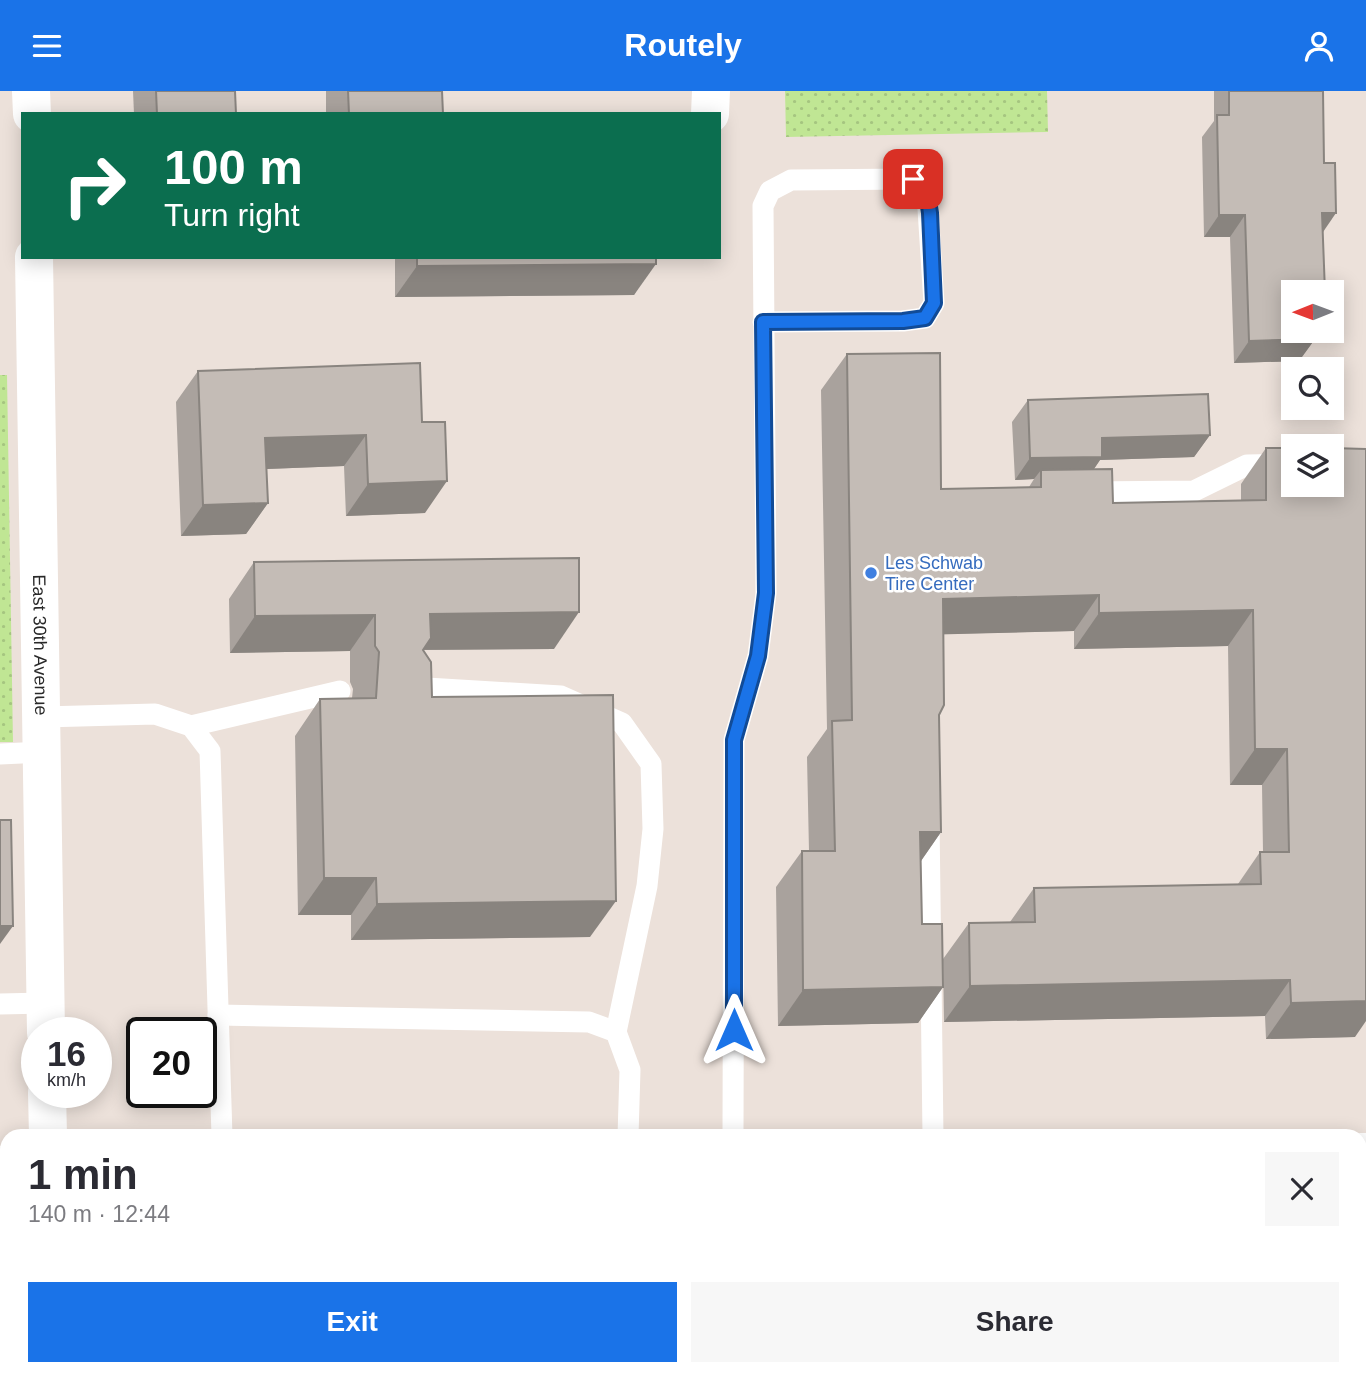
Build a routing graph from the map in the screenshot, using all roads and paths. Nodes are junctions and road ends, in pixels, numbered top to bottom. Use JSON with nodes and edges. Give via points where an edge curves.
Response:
{"nodes":[{"id":1,"x":31,"y":91,"type":"edge"},
{"id":2,"x":711,"y":91,"type":"edge"},
{"id":3,"x":32,"y":112,"type":"edge"},
{"id":4,"x":710,"y":112,"type":"edge"},
{"id":5,"x":34,"y":259,"type":"edge"},
{"id":6,"x":763,"y":322,"type":"junction"},
{"id":7,"x":1281,"y":464,"type":"edge"},
{"id":8,"x":1062,"y":492,"type":"edge"},
{"id":9,"x":410,"y":687,"type":"edge"},
{"id":10,"x":340,"y":691,"type":"dead end"},
{"id":11,"x":191,"y":726,"type":"junction"},
{"id":12,"x":43,"y":734,"type":"junction"},
{"id":13,"x":0,"y":754,"type":"edge"},
{"id":14,"x":928,"y":793,"type":"edge"},
{"id":15,"x":0,"y":1004,"type":"edge"},
{"id":16,"x":218,"y":1015,"type":"junction"},
{"id":17,"x":43,"y":1017,"type":"edge"},
{"id":18,"x":46,"y":1017,"type":"edge"},
{"id":19,"x":616,"y":1032,"type":"junction"},
{"id":20,"x":47,"y":1108,"type":"edge"},
{"id":21,"x":48,"y":1129,"type":"edge"},
{"id":22,"x":222,"y":1129,"type":"edge"},
{"id":23,"x":628,"y":1129,"type":"edge"},
{"id":24,"x":733,"y":1129,"type":"edge"},
{"id":25,"x":933,"y":1129,"type":"edge"}],
"edges":[{"from":1,"to":3,"type":"street"},
{"from":2,"to":4,"type":"street"},
{"from":5,"to":12,"type":"street","name":"East 30th Avenue"},
{"from":6,"to":6,"type":"lane","via":[[763,206],[770,191],[791,180],[913,179],[927,193],[934,303],[925,318]]},
{"from":6,"to":24,"type":"lane","via":[[766,593],[758,656],[734,740]]},
{"from":7,"to":8,"type":"lane","via":[[1247,465],[1194,491]]},
{"from":9,"to":19,"type":"lane","via":[[561,697],[622,723],[652,764],[653,829],[647,886]]},
{"from":10,"to":11,"type":"lane"},
{"from":11,"to":12,"type":"lane","via":[[155,714]]},
{"from":11,"to":16,"type":"lane","via":[[210,751]]},
{"from":12,"to":13,"type":"lane"},
{"from":12,"to":18,"type":"street","name":"East 30th Avenue"},
{"from":14,"to":25,"type":"lane"},
{"from":15,"to":17,"type":"lane"},
{"from":16,"to":19,"type":"lane","via":[[589,1022]]},
{"from":16,"to":22,"type":"lane"},
{"from":19,"to":23,"type":"lane","via":[[630,1070]]},
{"from":20,"to":21,"type":"street"}]}
